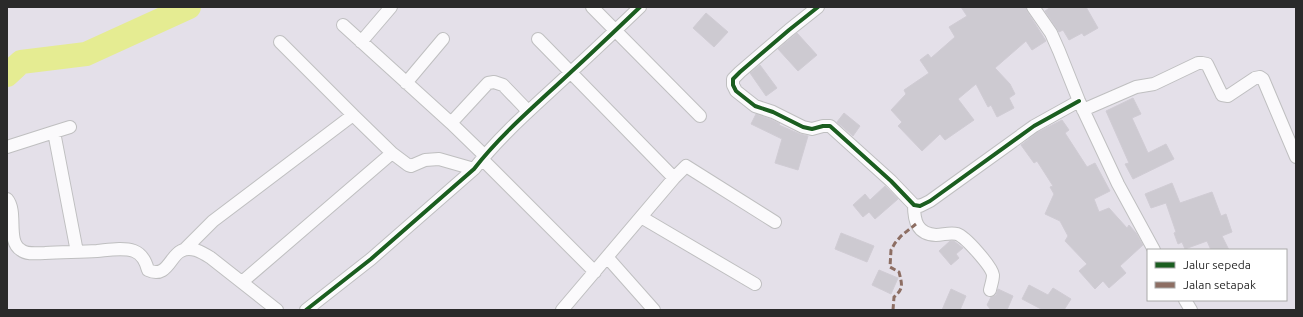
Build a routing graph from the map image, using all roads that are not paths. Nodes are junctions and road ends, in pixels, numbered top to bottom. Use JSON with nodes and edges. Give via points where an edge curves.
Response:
{"nodes":[{"id":1,"x":391,"y":7,"type":"edge"},
{"id":2,"x":592,"y":7,"type":"edge"},
{"id":3,"x":640,"y":7,"type":"edge"},
{"id":4,"x":818,"y":7,"type":"edge"},
{"id":5,"x":1033,"y":7,"type":"edge"},
{"id":6,"x":343,"y":25,"type":"dead end"},
{"id":7,"x":615,"y":30,"type":"junction"},
{"id":8,"x":443,"y":39,"type":"dead end"},
{"id":9,"x":538,"y":39,"type":"dead end"},
{"id":10,"x":280,"y":42,"type":"dead end"},
{"id":11,"x":361,"y":42,"type":"junction"},
{"id":12,"x":571,"y":73,"type":"junction"},
{"id":13,"x":406,"y":83,"type":"junction"},
{"id":14,"x":1081,"y":106,"type":"junction"},
{"id":15,"x":528,"y":111,"type":"junction"},
{"id":16,"x":354,"y":115,"type":"junction"},
{"id":17,"x":700,"y":116,"type":"dead end"},
{"id":18,"x":451,"y":123,"type":"junction"},
{"id":19,"x":70,"y":127,"type":"dead end"},
{"id":20,"x":54,"y":132,"type":"junction"},
{"id":21,"x":7,"y":147,"type":"edge"},
{"id":22,"x":392,"y":153,"type":"junction"},
{"id":23,"x":1296,"y":156,"type":"edge"},
{"id":24,"x":483,"y":157,"type":"junction"},
{"id":25,"x":474,"y":169,"type":"junction"},
{"id":26,"x":674,"y":178,"type":"junction"},
{"id":27,"x":7,"y":199,"type":"edge"},
{"id":28,"x":914,"y":205,"type":"junction"},
{"id":29,"x":641,"y":217,"type":"junction"},
{"id":30,"x":775,"y":222,"type":"dead end"},
{"id":31,"x":185,"y":249,"type":"junction"},
{"id":32,"x":1153,"y":249,"type":"edge"},
{"id":33,"x":77,"y":252,"type":"junction"},
{"id":34,"x":607,"y":257,"type":"junction"},
{"id":35,"x":595,"y":272,"type":"junction"},
{"id":36,"x":242,"y":282,"type":"junction"},
{"id":37,"x":755,"y":284,"type":"dead end"},
{"id":38,"x":990,"y":290,"type":"dead end"},
{"id":39,"x":1186,"y":301,"type":"edge"},
{"id":40,"x":566,"y":308,"type":"edge"},
{"id":41,"x":278,"y":310,"type":"edge"},
{"id":42,"x":306,"y":310,"type":"edge"},
{"id":43,"x":654,"y":310,"type":"edge"},
{"id":44,"x":1191,"y":310,"type":"edge"}],
"edges":[{"from":1,"to":11,"type":"street"},
{"from":2,"to":7,"type":"street"},
{"from":3,"to":7,"type":"street"},
{"from":4,"to":28,"type":"street","via":[[740,72],[733,79],[733,85],[755,106],[804,127],[812,129],[830,126],[880,170]]},
{"from":5,"to":14,"type":"street","via":[[1051,33]]},
{"from":6,"to":11,"type":"street"},
{"from":7,"to":12,"type":"street"},
{"from":7,"to":17,"type":"street"},
{"from":8,"to":13,"type":"street"},
{"from":9,"to":12,"type":"street"},
{"from":10,"to":16,"type":"street"},
{"from":11,"to":13,"type":"street"},
{"from":12,"to":15,"type":"street"},
{"from":12,"to":26,"type":"street"},
{"from":13,"to":18,"type":"street"},
{"from":14,"to":23,"type":"street","via":[[1136,87],[1154,84],[1198,63],[1204,63],[1207,64],[1224,96],[1256,78],[1263,79]]},
{"from":14,"to":28,"type":"street","via":[[1034,126],[930,201],[920,206]]},
{"from":14,"to":32,"type":"street","via":[[1118,184]]},
{"from":15,"to":18,"type":"street","via":[[503,85],[494,82],[488,83]]},
{"from":15,"to":24,"type":"street"},
{"from":16,"to":22,"type":"street"},
{"from":16,"to":31,"type":"street","via":[[213,221]]},
{"from":18,"to":24,"type":"street"},
{"from":19,"to":20,"type":"street"},
{"from":20,"to":21,"type":"street"},
{"from":20,"to":33,"type":"street"},
{"from":22,"to":25,"type":"street","via":[[411,166],[426,160],[439,159]]},
{"from":22,"to":36,"type":"street"},
{"from":24,"to":25,"type":"street"},
{"from":24,"to":35,"type":"street"},
{"from":25,"to":42,"type":"street","via":[[371,259]]},
{"from":26,"to":29,"type":"street"},
{"from":26,"to":30,"type":"street","via":[[686,166]]},
{"from":27,"to":33,"type":"street","via":[[11,208],[14,243],[20,250],[34,253]]},
{"from":28,"to":38,"type":"street","via":[[916,224],[925,232],[936,235],[956,234],[977,252],[993,274]]},
{"from":29,"to":34,"type":"street"},
{"from":29,"to":37,"type":"street"},
{"from":31,"to":33,"type":"street","via":[[164,269],[152,272],[148,270],[139,254],[127,249]]},
{"from":31,"to":36,"type":"street","via":[[201,252]]},
{"from":34,"to":35,"type":"street"},
{"from":34,"to":43,"type":"street"},
{"from":35,"to":40,"type":"street"},
{"from":36,"to":41,"type":"street"},
{"from":39,"to":44,"type":"street"}]}
